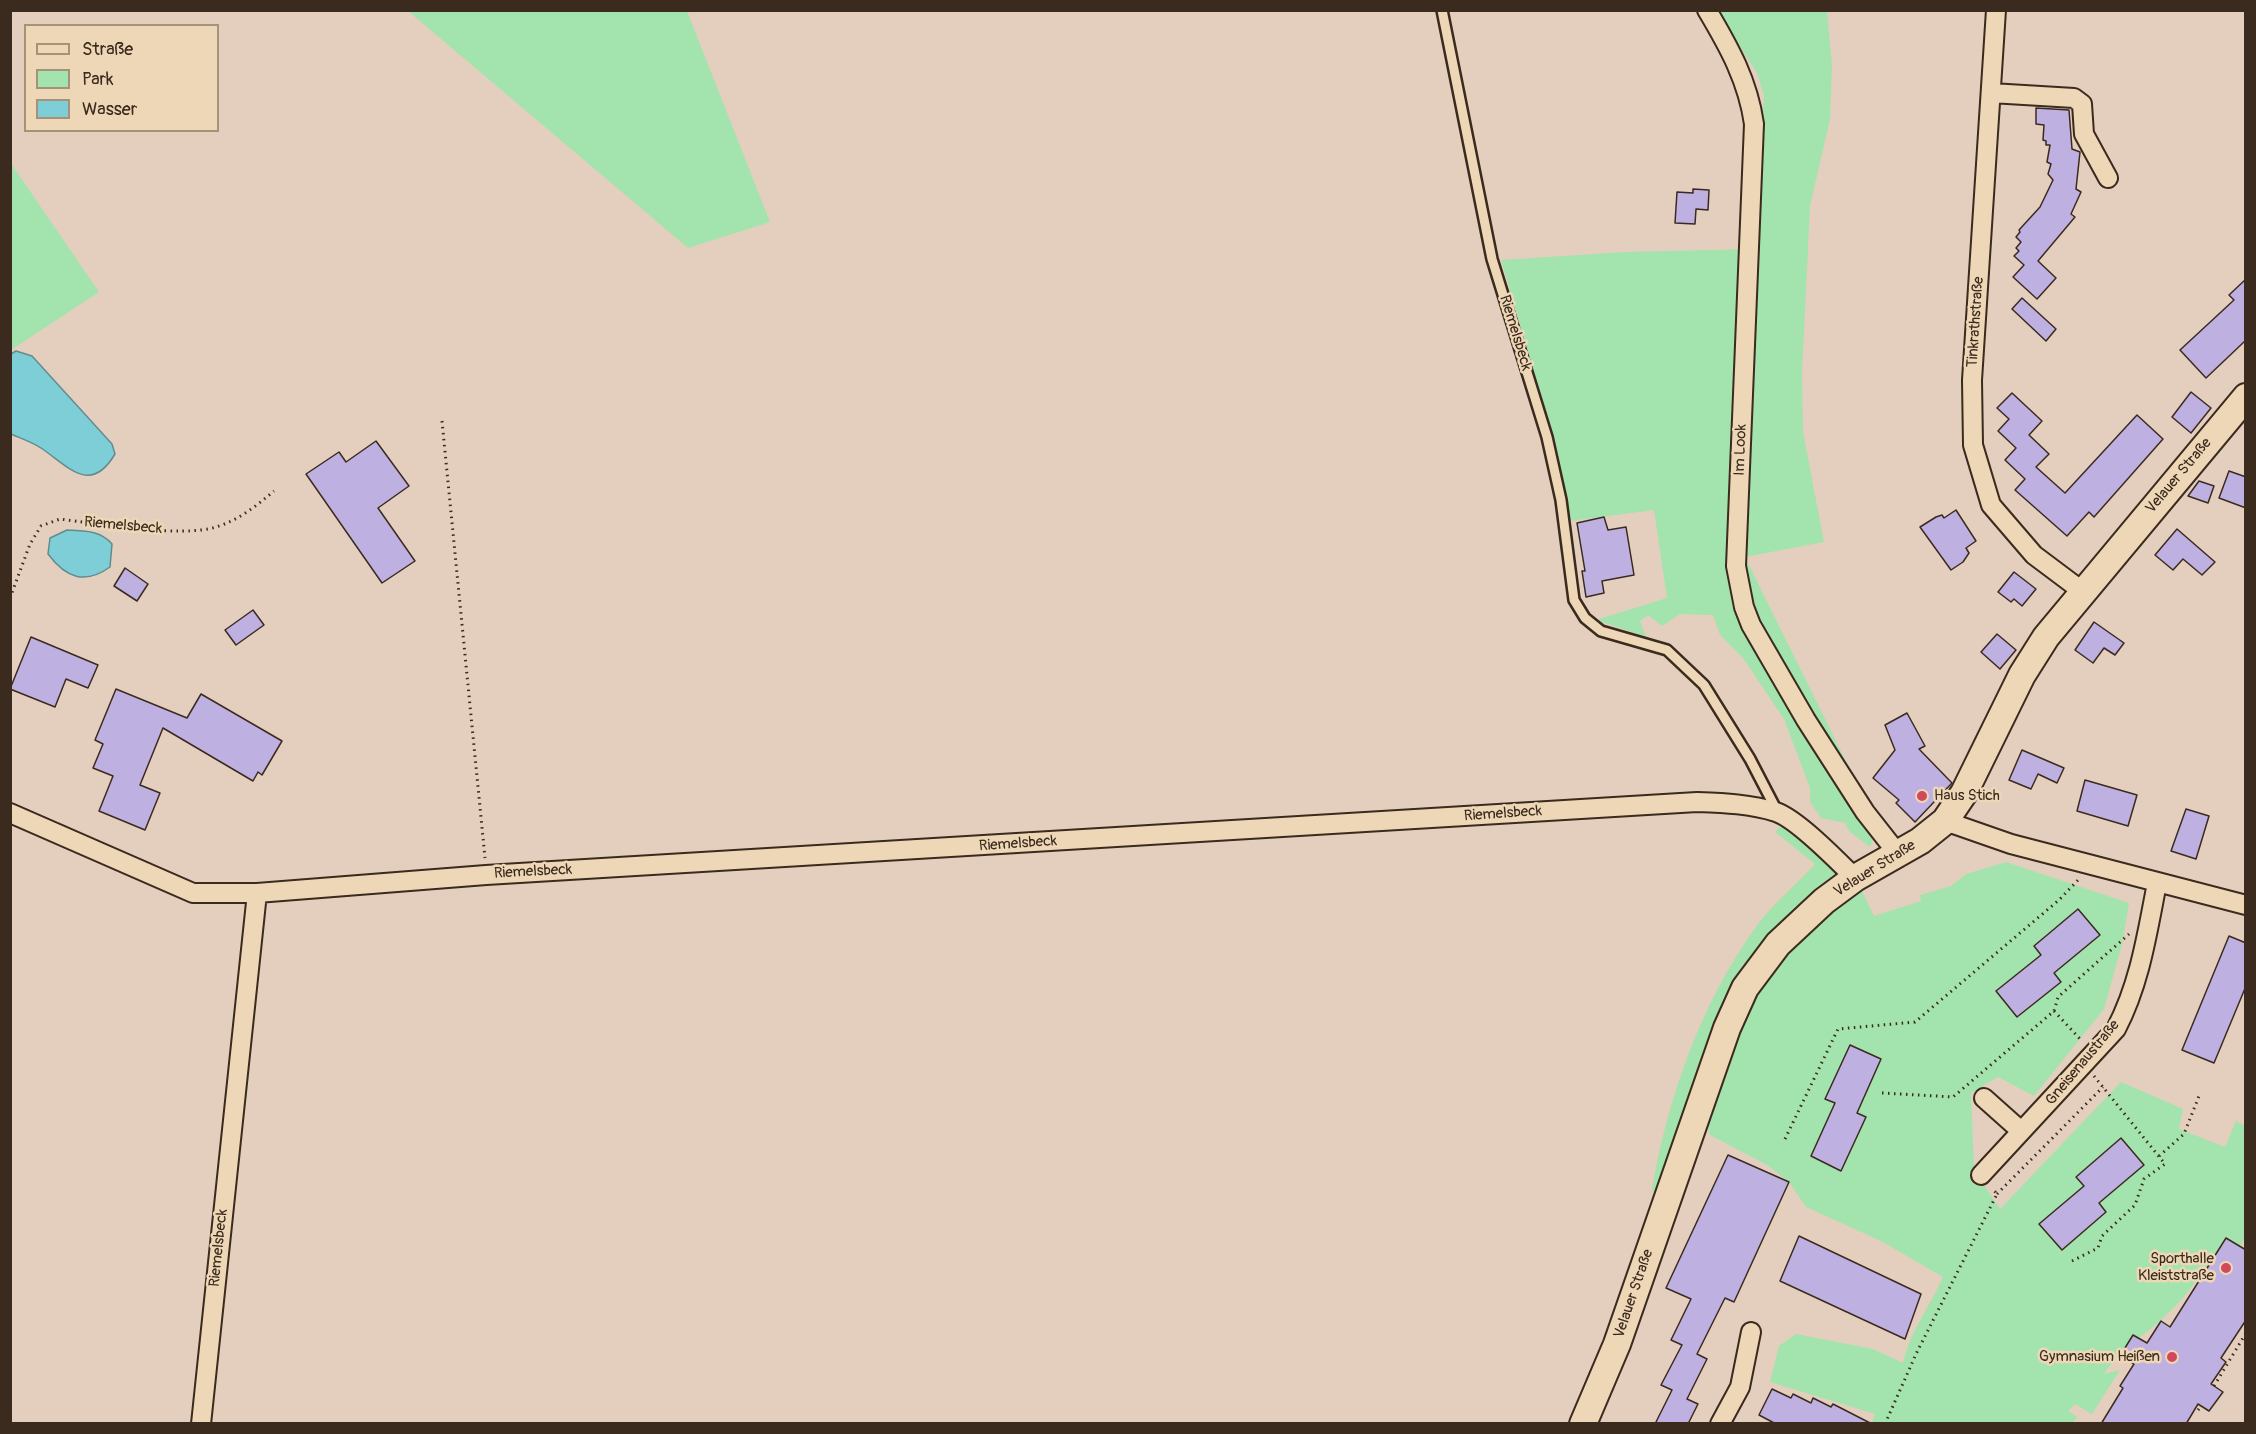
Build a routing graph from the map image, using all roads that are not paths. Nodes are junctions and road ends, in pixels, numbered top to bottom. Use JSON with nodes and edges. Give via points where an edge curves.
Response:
{"nodes":[{"id":1,"x":1442,"y":10,"type":"edge"},
{"id":2,"x":1707,"y":10,"type":"edge"},
{"id":3,"x":1996,"y":10,"type":"edge"},
{"id":4,"x":1991,"y":93,"type":"junction"},
{"id":5,"x":2108,"y":178,"type":"dead end"},
{"id":6,"x":2246,"y":397,"type":"edge"},
{"id":7,"x":2082,"y":591,"type":"junction"},
{"id":8,"x":10,"y":813,"type":"edge"},
{"id":9,"x":1778,"y":813,"type":"junction"},
{"id":10,"x":1944,"y":820,"type":"junction"},
{"id":11,"x":1898,"y":854,"type":"junction"},
{"id":12,"x":1855,"y":878,"type":"junction"},
{"id":13,"x":2157,"y":883,"type":"junction"},
{"id":14,"x":257,"y":893,"type":"junction"},
{"id":15,"x":2246,"y":905,"type":"edge"},
{"id":16,"x":1984,"y":1098,"type":"dead end"},
{"id":17,"x":2021,"y":1131,"type":"junction"},
{"id":18,"x":1981,"y":1175,"type":"road end"},
{"id":19,"x":1751,"y":1332,"type":"dead end"},
{"id":20,"x":201,"y":1424,"type":"edge"},
{"id":21,"x":1583,"y":1424,"type":"edge"},
{"id":22,"x":1720,"y":1424,"type":"edge"}],
"edges":[{"from":1,"to":9,"type":"lane","name":"Riemelsbeck","via":[[1492,259],[1547,437],[1574,600],[1585,618],[1601,630],[1667,650],[1704,685]]},
{"from":2,"to":11,"type":"street","name":"Im Look","via":[[1743,76],[1754,124],[1736,560],[1739,587],[1751,624],[1806,720],[1865,812]]},
{"from":3,"to":4,"type":"street","name":"Tinkrathstraße"},
{"from":4,"to":5,"type":"street","via":[[2074,98],[2082,104],[2084,134]]},
{"from":4,"to":7,"type":"street","name":"Tinkrathstraße","via":[[1972,380],[1973,445],[1991,505],[2034,555]]},
{"from":6,"to":7,"type":"main road","name":"Velauer Straße"},
{"from":7,"to":10,"type":"main road","name":"Velauer Straße","via":[[2022,675],[1970,783]]},
{"from":8,"to":14,"type":"street","name":"Riemelsbeck","via":[[193,893]]},
{"from":9,"to":12,"type":"street","name":"Riemelsbeck","via":[[1821,844]]},
{"from":9,"to":14,"type":"street","name":"Riemelsbeck","via":[[1728,804],[1669,803],[486,875]]},
{"from":10,"to":11,"type":"main road","name":"Velauer Straße"},
{"from":10,"to":13,"type":"street","via":[[2011,844]]},
{"from":11,"to":12,"type":"main road","name":"Velauer Straße"},
{"from":12,"to":21,"type":"main road","name":"Velauer Straße","via":[[1778,944],[1745,988],[1727,1028],[1617,1344]]},
{"from":13,"to":15,"type":"street"},
{"from":13,"to":17,"type":"street","name":"Gneisenaustraße","via":[[2141,969],[2116,1029]]},
{"from":14,"to":20,"type":"street","name":"Riemelsbeck"},
{"from":16,"to":17,"type":"street"},
{"from":17,"to":18,"type":"street","name":"Gneisenaustraße"},
{"from":19,"to":22,"type":"street","via":[[1740,1387]]}]}
